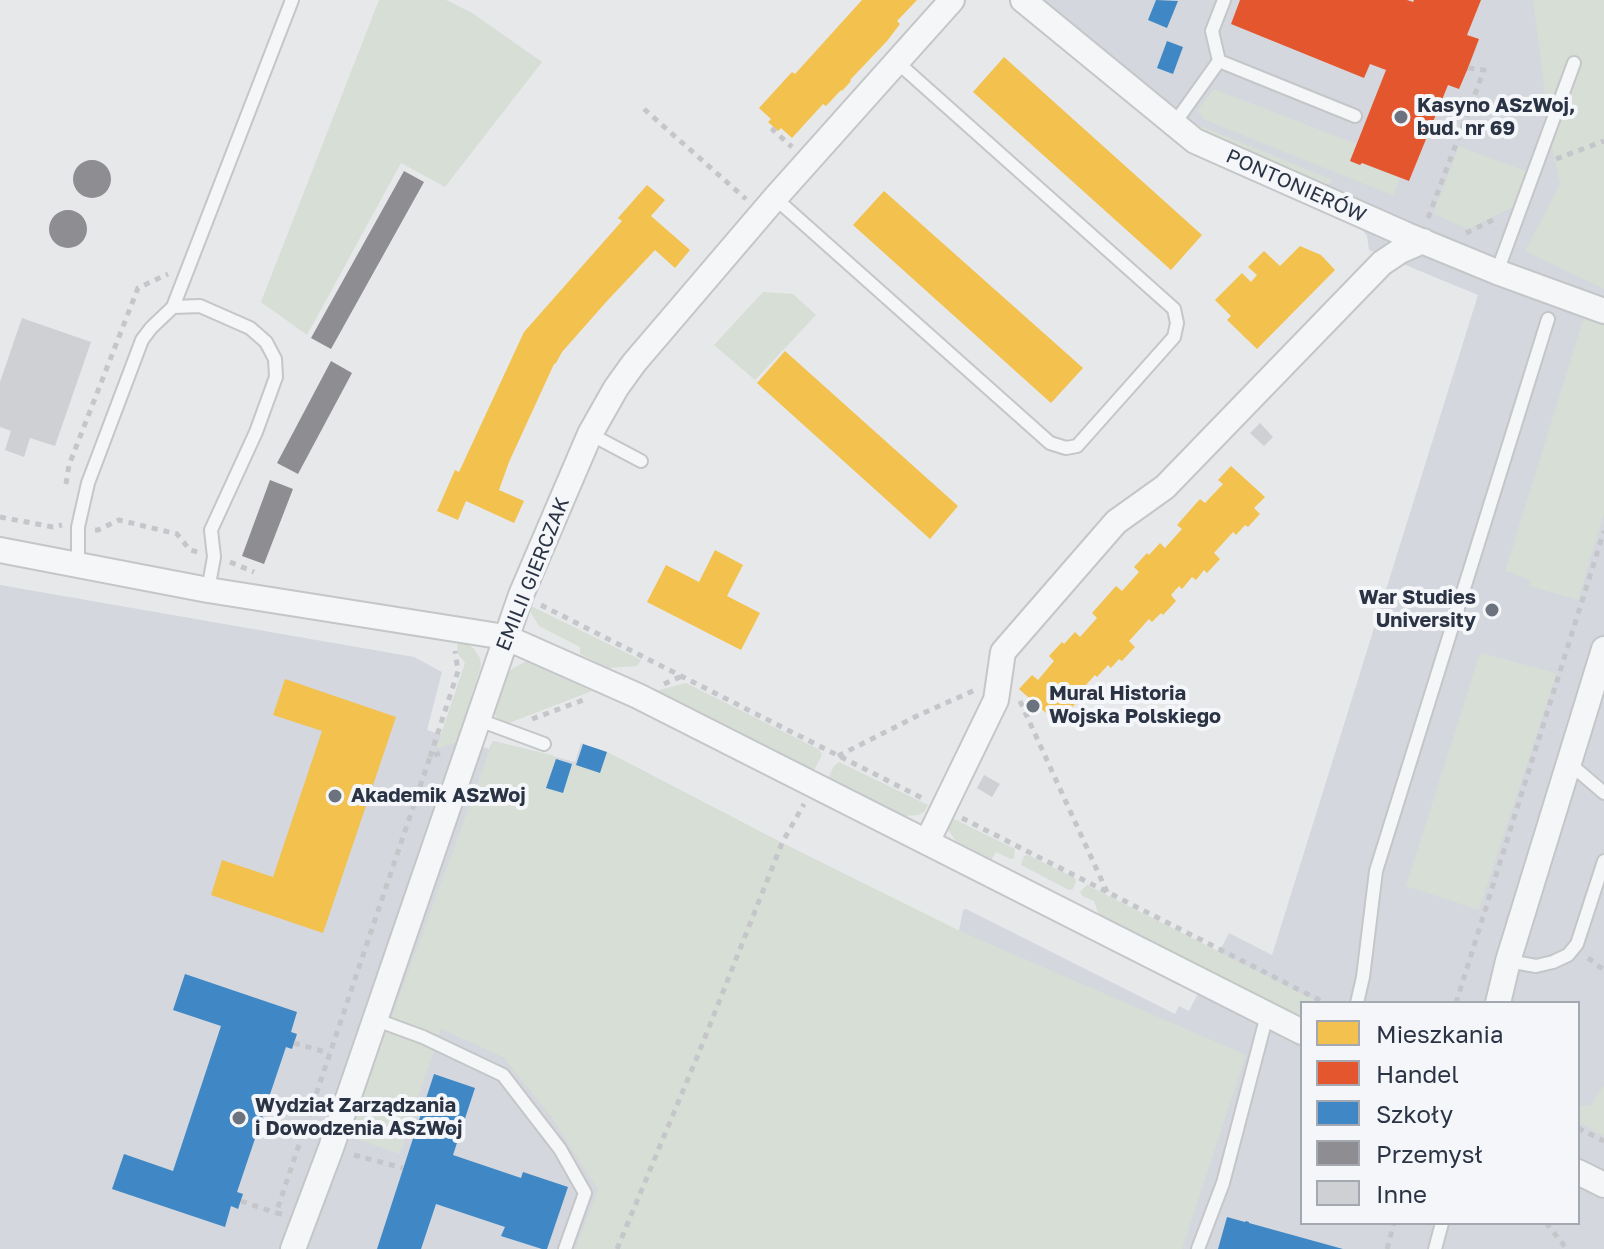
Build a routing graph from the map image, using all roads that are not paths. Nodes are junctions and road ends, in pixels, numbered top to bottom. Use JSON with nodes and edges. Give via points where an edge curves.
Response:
{"nodes":[{"id":1,"x":292,"y":0,"type":"edge"},
{"id":2,"x":952,"y":0,"type":"edge"},
{"id":3,"x":1023,"y":0,"type":"edge"},
{"id":4,"x":1224,"y":0,"type":"edge"},
{"id":5,"x":1219,"y":61,"type":"junction"},
{"id":6,"x":897,"y":62,"type":"junction"},
{"id":7,"x":1574,"y":63,"type":"dead end"},
{"id":8,"x":1355,"y":116,"type":"dead end"},
{"id":9,"x":1174,"y":124,"type":"junction"},
{"id":10,"x":775,"y":198,"type":"junction"},
{"id":11,"x":1377,"y":222,"type":"junction"},
{"id":12,"x":1429,"y":226,"type":"junction"},
{"id":13,"x":1500,"y":261,"type":"junction"},
{"id":14,"x":1382,"y":263,"type":"junction"},
{"id":15,"x":173,"y":307,"type":"junction"},
{"id":16,"x":1604,"y":311,"type":"edge"},
{"id":17,"x":1548,"y":319,"type":"dead end"},
{"id":18,"x":590,"y":434,"type":"junction"},
{"id":19,"x":641,"y":461,"type":"dead end"},
{"id":20,"x":0,"y":550,"type":"edge"},
{"id":21,"x":78,"y":564,"type":"junction"},
{"id":22,"x":208,"y":590,"type":"junction"},
{"id":23,"x":505,"y":637,"type":"junction"},
{"id":24,"x":1604,"y":649,"type":"edge"},
{"id":25,"x":479,"y":720,"type":"junction"},
{"id":26,"x":544,"y":744,"type":"dead end"},
{"id":27,"x":1568,"y":767,"type":"junction"},
{"id":28,"x":1604,"y":793,"type":"edge"},
{"id":29,"x":927,"y":842,"type":"junction"},
{"id":30,"x":1604,"y":861,"type":"edge"},
{"id":31,"x":1508,"y":961,"type":"junction"},
{"id":32,"x":1357,"y":1001,"type":"edge"},
{"id":33,"x":1498,"y":1001,"type":"edge"},
{"id":34,"x":1267,"y":1015,"type":"junction"},
{"id":35,"x":374,"y":1019,"type":"junction"},
{"id":36,"x":1300,"y":1031,"type":"edge"},
{"id":37,"x":1580,"y":1173,"type":"edge"},
{"id":38,"x":1604,"y":1185,"type":"edge"},
{"id":39,"x":1441,"y":1225,"type":"edge"},
{"id":40,"x":293,"y":1249,"type":"edge"},
{"id":41,"x":565,"y":1249,"type":"edge"},
{"id":42,"x":1198,"y":1249,"type":"edge"},
{"id":43,"x":1435,"y":1249,"type":"edge"}],
"edges":[{"from":1,"to":15,"type":"lane"},
{"from":2,"to":6,"type":"street","name":"EMILII GIERCZAK"},
{"from":3,"to":9,"type":"street","name":"PONTONIERÓW"},
{"from":4,"to":5,"type":"lane","via":[[1212,31]]},
{"from":5,"to":8,"type":"lane"},
{"from":5,"to":9,"type":"lane"},
{"from":6,"to":10,"type":"street","name":"EMILII GIERCZAK"},
{"from":6,"to":10,"type":"lane","via":[[1174,309],[1174,337],[1077,446],[1050,443]]},
{"from":7,"to":13,"type":"lane"},
{"from":9,"to":11,"type":"street","name":"PONTONIERÓW","via":[[1195,141]]},
{"from":10,"to":18,"type":"street","name":"EMILII GIERCZAK","via":[[634,363]]},
{"from":11,"to":12,"type":"street","name":"PONTONIERÓW"},
{"from":11,"to":14,"type":"street"},
{"from":12,"to":13,"type":"street","name":"PONTONIERÓW"},
{"from":12,"to":14,"type":"street"},
{"from":13,"to":16,"type":"street","name":"PONTONIERÓW"},
{"from":14,"to":29,"type":"street","via":[[1165,487],[1116,522],[1003,652],[1007,686]]},
{"from":15,"to":21,"type":"lane","via":[[142,340],[88,483],[78,527]]},
{"from":15,"to":22,"type":"lane","via":[[200,306],[250,328],[275,359],[276,377],[256,432],[211,530],[214,557]]},
{"from":17,"to":32,"type":"lane","via":[[1376,871]]},
{"from":18,"to":19,"type":"lane"},
{"from":18,"to":23,"type":"street","name":"EMILII GIERCZAK"},
{"from":20,"to":21,"type":"street"},
{"from":21,"to":22,"type":"street"},
{"from":22,"to":23,"type":"street"},
{"from":23,"to":25,"type":"street","name":"EMILII GIERCZAK"},
{"from":23,"to":29,"type":"street","via":[[638,696]]},
{"from":24,"to":27,"type":"street"},
{"from":25,"to":26,"type":"lane"},
{"from":25,"to":35,"type":"street","name":"EMILII GIERCZAK"},
{"from":27,"to":28,"type":"lane"},
{"from":27,"to":31,"type":"street"},
{"from":29,"to":34,"type":"street"},
{"from":30,"to":31,"type":"lane","via":[[1577,944],[1568,955],[1536,966]]},
{"from":31,"to":33,"type":"street"},
{"from":34,"to":36,"type":"street"},
{"from":34,"to":42,"type":"lane","via":[[1223,1183]]},
{"from":35,"to":40,"type":"street","name":"EMILII GIERCZAK"},
{"from":35,"to":41,"type":"lane","via":[[503,1075],[560,1149],[585,1193]]},
{"from":37,"to":38,"type":"street"},
{"from":39,"to":43,"type":"lane"}]}
